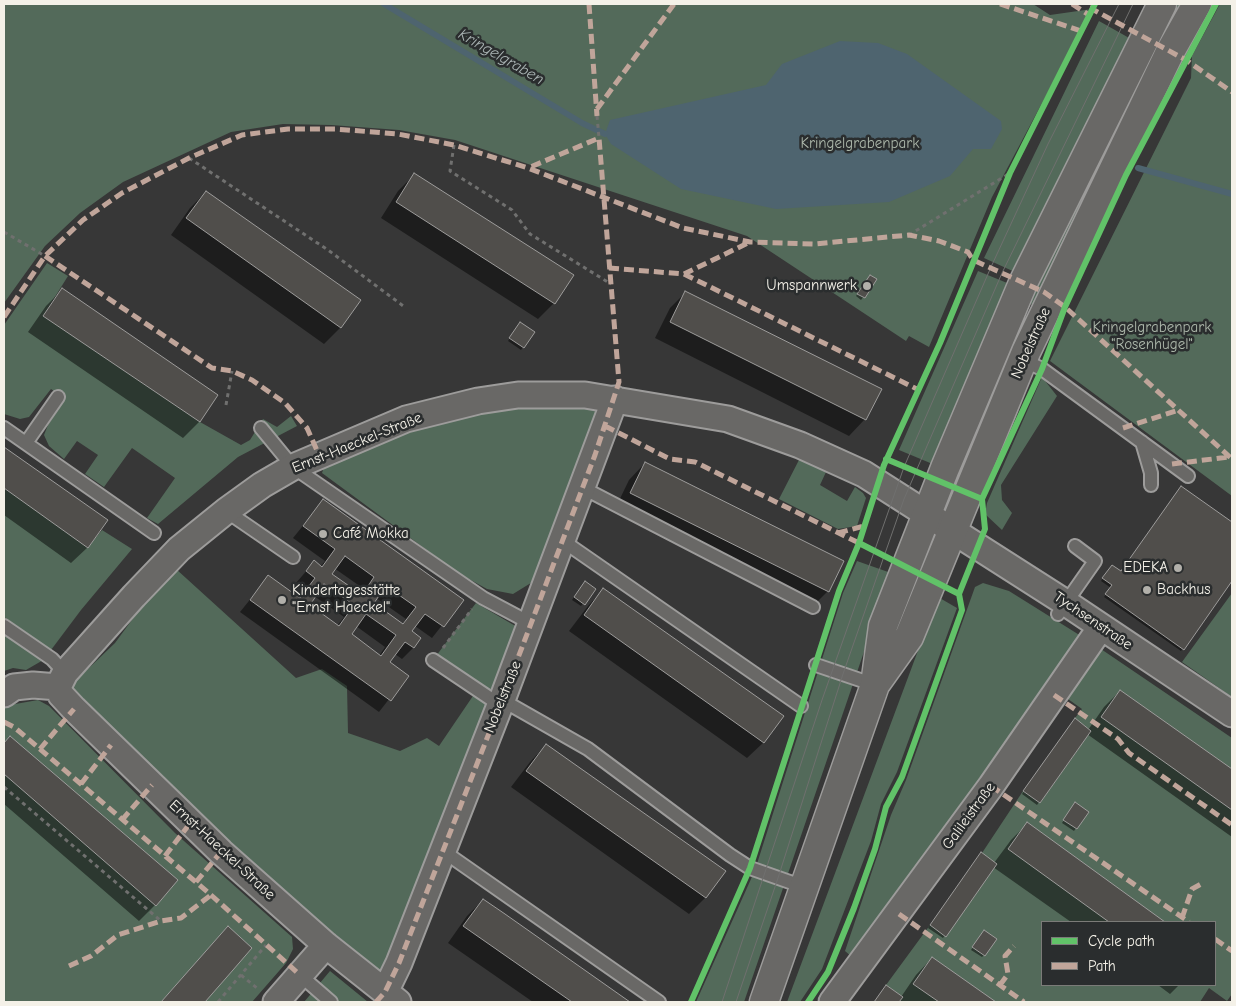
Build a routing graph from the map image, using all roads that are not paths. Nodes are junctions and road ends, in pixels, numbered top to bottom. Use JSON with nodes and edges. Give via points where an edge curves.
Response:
{"nodes":[{"id":1,"x":1162,"y":4,"type":"edge"},
{"id":2,"x":1197,"y":4,"type":"edge"},
{"id":3,"x":1023,"y":360,"type":"junction"},
{"id":4,"x":58,"y":397,"type":"dead end"},
{"id":5,"x":615,"y":399,"type":"junction"},
{"id":6,"x":4,"y":428,"type":"edge"},
{"id":7,"x":261,"y":428,"type":"dead end"},
{"id":8,"x":1142,"y":442,"type":"junction"},
{"id":9,"x":26,"y":444,"type":"junction"},
{"id":10,"x":293,"y":467,"type":"junction"},
{"id":11,"x":1188,"y":476,"type":"dead end"},
{"id":12,"x":1150,"y":484,"type":"dead end"},
{"id":13,"x":583,"y":488,"type":"junction"},
{"id":14,"x":226,"y":511,"type":"junction"},
{"id":15,"x":927,"y":514,"type":"junction"},
{"id":16,"x":953,"y":530,"type":"junction"},
{"id":17,"x":154,"y":533,"type":"dead end"},
{"id":18,"x":563,"y":541,"type":"junction"},
{"id":19,"x":1075,"y":546,"type":"dead end"},
{"id":20,"x":293,"y":557,"type":"dead end"},
{"id":21,"x":813,"y":607,"type":"dead end"},
{"id":22,"x":1062,"y":608,"type":"junction"},
{"id":23,"x":532,"y":624,"type":"junction"},
{"id":24,"x":4,"y":626,"type":"edge"},
{"id":25,"x":1101,"y":626,"type":"junction"},
{"id":26,"x":434,"y":660,"type":"road end"},
{"id":27,"x":816,"y":665,"type":"dead end"},
{"id":28,"x":62,"y":680,"type":"junction"},
{"id":29,"x":875,"y":685,"type":"junction"},
{"id":30,"x":4,"y":694,"type":"edge"},
{"id":31,"x":501,"y":703,"type":"junction"},
{"id":32,"x":801,"y":706,"type":"dead end"},
{"id":33,"x":1232,"y":714,"type":"edge"},
{"id":34,"x":443,"y":850,"type":"junction"},
{"id":35,"x":804,"y":887,"type":"junction"},
{"id":36,"x":326,"y":945,"type":"junction"},
{"id":37,"x":300,"y":975,"type":"junction"},
{"id":38,"x":391,"y":997,"type":"edge"},
{"id":39,"x":276,"y":1002,"type":"edge"},
{"id":40,"x":331,"y":1002,"type":"edge"},
{"id":41,"x":659,"y":1002,"type":"edge"},
{"id":42,"x":764,"y":1002,"type":"edge"},
{"id":43,"x":832,"y":1002,"type":"edge"}],
"edges":[{"from":1,"to":15,"type":"main road","name":"Nobelstraße","via":[[1023,283]]},
{"from":2,"to":3,"type":"main road","name":"Nobelstraße","via":[[1170,52]]},
{"from":3,"to":8,"type":"lane","via":[[1042,369],[1073,400],[1120,433]]},
{"from":3,"to":16,"type":"main road","name":"Nobelstraße"},
{"from":4,"to":9,"type":"lane"},
{"from":5,"to":10,"type":"street","name":"Ernst-Haeckel-Straße","via":[[585,395],[518,395],[478,401],[406,419]]},
{"from":5,"to":13,"type":"street","name":"Nobelstraße"},
{"from":5,"to":15,"type":"street","name":"Ernst-Haeckel-Straße","via":[[728,419],[800,445],[844,464]]},
{"from":6,"to":9,"type":"lane"},
{"from":7,"to":10,"type":"lane"},
{"from":8,"to":11,"type":"lane"},
{"from":8,"to":12,"type":"lane","via":[[1151,473]]},
{"from":9,"to":17,"type":"lane"},
{"from":10,"to":14,"type":"street","name":"Ernst-Haeckel-Straße"},
{"from":10,"to":23,"type":"lane","via":[[483,598]]},
{"from":13,"to":18,"type":"street","name":"Nobelstraße"},
{"from":13,"to":21,"type":"lane"},
{"from":14,"to":20,"type":"lane"},
{"from":14,"to":28,"type":"street","name":"Ernst-Haeckel-Straße","via":[[180,549],[134,596]]},
{"from":15,"to":16,"type":"street","name":"Tychsenstraße"},
{"from":15,"to":29,"type":"main road","name":"Nobelstraße","via":[[883,626]]},
{"from":16,"to":22,"type":"street","name":"Tychsenstraße"},
{"from":16,"to":29,"type":"main road","name":"Nobelstraße","via":[[909,636]]},
{"from":18,"to":23,"type":"street","name":"Nobelstraße"},
{"from":18,"to":32,"type":"lane"},
{"from":19,"to":22,"type":"lane","via":[[1095,561]]},
{"from":22,"to":25,"type":"street","name":"Tychsenstraße"},
{"from":23,"to":31,"type":"street","name":"Nobelstraße"},
{"from":24,"to":28,"type":"lane","via":[[52,659]]},
{"from":25,"to":33,"type":"street","name":"Tychsenstraße"},
{"from":25,"to":43,"type":"street","name":"Galileistraße","via":[[991,786]]},
{"from":26,"to":31,"type":"lane"},
{"from":27,"to":29,"type":"lane"},
{"from":28,"to":30,"type":"street","via":[[14,687]]},
{"from":28,"to":36,"type":"street","name":"Ernst-Haeckel-Straße","via":[[61,695],[74,709],[221,852]]},
{"from":29,"to":35,"type":"main road","name":"Nobelstraße"},
{"from":31,"to":34,"type":"street","name":"Nobelstraße"},
{"from":31,"to":35,"type":"lane","via":[[588,748],[743,864]]},
{"from":34,"to":38,"type":"street","name":"Nobelstraße","via":[[400,963]]},
{"from":34,"to":41,"type":"lane"},
{"from":35,"to":42,"type":"main road","name":"Nobelstraße"},
{"from":36,"to":37,"type":"street"},
{"from":36,"to":38,"type":"street","name":"Ernst-Haeckel-Straße"},
{"from":37,"to":39,"type":"street"},
{"from":37,"to":40,"type":"lane"}]}
